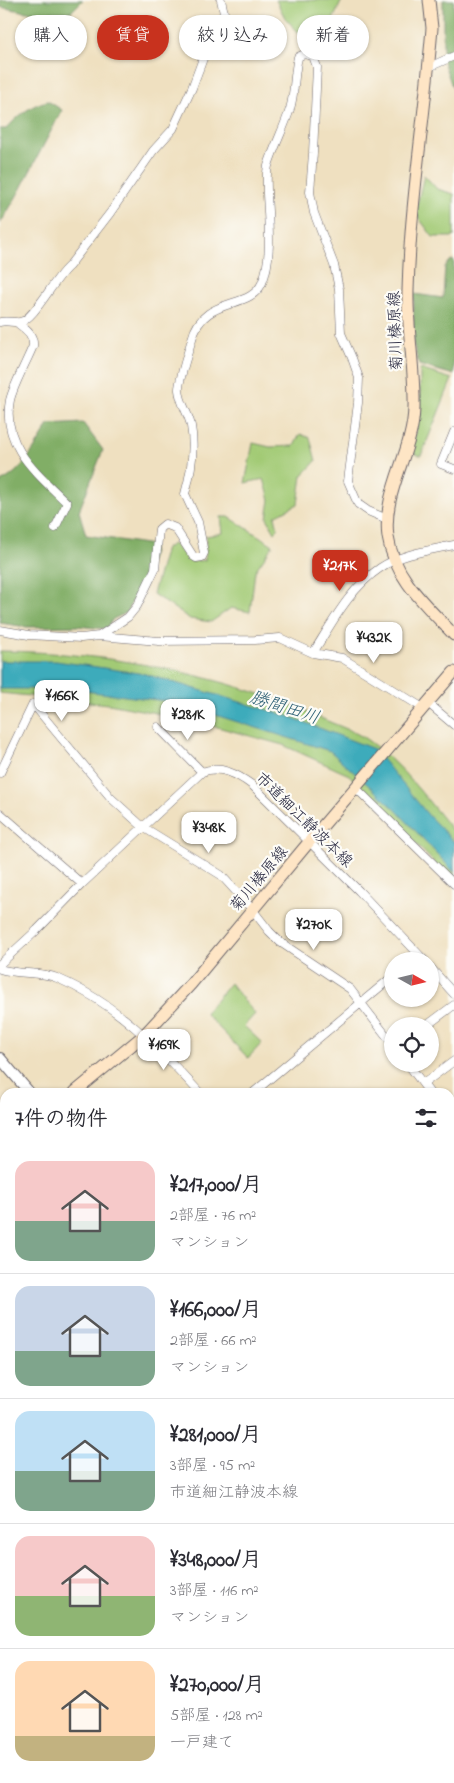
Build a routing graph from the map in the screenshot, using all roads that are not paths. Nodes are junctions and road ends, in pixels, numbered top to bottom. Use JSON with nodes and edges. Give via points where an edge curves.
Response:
{"nodes":[{"id":1,"x":221,"y":0,"type":"edge"},
{"id":2,"x":429,"y":0,"type":"edge"},
{"id":3,"x":454,"y":56,"type":"edge"},
{"id":4,"x":429,"y":67,"type":"junction"},
{"id":5,"x":0,"y":322,"type":"edge"},
{"id":6,"x":16,"y":322,"type":"junction"},
{"id":7,"x":454,"y":432,"type":"edge"},
{"id":8,"x":454,"y":468,"type":"edge"},
{"id":9,"x":387,"y":519,"type":"junction"},
{"id":10,"x":55,"y":528,"type":"dead end"},
{"id":11,"x":454,"y":545,"type":"edge"},
{"id":12,"x":394,"y":561,"type":"junction"},
{"id":13,"x":0,"y":630,"type":"edge"},
{"id":14,"x":454,"y":635,"type":"edge"},
{"id":15,"x":99,"y":636,"type":"junction"},
{"id":16,"x":313,"y":653,"type":"junction"},
{"id":17,"x":454,"y":672,"type":"edge"},
{"id":18,"x":426,"y":705,"type":"junction"},
{"id":19,"x":454,"y":725,"type":"edge"},
{"id":20,"x":158,"y":727,"type":"dead end"},
{"id":21,"x":202,"y":772,"type":"junction"},
{"id":22,"x":0,"y":773,"type":"edge"},
{"id":23,"x":356,"y":788,"type":"junction"},
{"id":24,"x":0,"y":812,"type":"edge"},
{"id":25,"x":142,"y":827,"type":"junction"},
{"id":26,"x":309,"y":842,"type":"junction"},
{"id":27,"x":82,"y":884,"type":"junction"},
{"id":28,"x":454,"y":884,"type":"edge"},
{"id":29,"x":252,"y":909,"type":"junction"},
{"id":30,"x":416,"y":952,"type":"edge"},
{"id":31,"x":0,"y":964,"type":"edge"},
{"id":32,"x":0,"y":969,"type":"edge"},
{"id":33,"x":439,"y":977,"type":"edge"},
{"id":34,"x":384,"y":984,"type":"edge"},
{"id":35,"x":454,"y":994,"type":"edge"},
{"id":36,"x":362,"y":1002,"type":"junction"},
{"id":37,"x":454,"y":1005,"type":"edge"},
{"id":38,"x":438,"y":1017,"type":"edge"},
{"id":39,"x":384,"y":1032,"type":"edge"},
{"id":40,"x":144,"y":1035,"type":"junction"},
{"id":41,"x":0,"y":1058,"type":"edge"},
{"id":42,"x":454,"y":1061,"type":"edge"},
{"id":43,"x":414,"y":1072,"type":"edge"},
{"id":44,"x":423,"y":1084,"type":"junction"},
{"id":45,"x":26,"y":1088,"type":"edge"},
{"id":46,"x":80,"y":1088,"type":"edge"},
{"id":47,"x":196,"y":1088,"type":"edge"},
{"id":48,"x":259,"y":1088,"type":"edge"},
{"id":49,"x":426,"y":1088,"type":"edge"}],
"edges":[{"from":1,"to":6,"type":"street","via":[[224,13],[173,129],[153,151],[69,266],[61,272],[32,315]]},
{"from":2,"to":4,"type":"main road","name":"菊川榛原線","via":[[432,28]]},
{"from":3,"to":4,"type":"street"},
{"from":4,"to":9,"type":"main road","name":"菊川榛原線","via":[[412,217],[408,293],[414,408],[412,429]]},
{"from":5,"to":6,"type":"street"},
{"from":6,"to":10,"type":"street","via":[[34,339],[10,398],[9,426],[21,454],[67,504]]},
{"from":7,"to":8,"type":"street","via":[[441,464]]},
{"from":9,"to":12,"type":"main road","name":"菊川榛原線"},
{"from":9,"to":15,"type":"street","via":[[358,504],[348,481],[359,378],[340,333],[339,289],[334,265],[314,213],[310,192],[316,67],[312,56],[304,54],[298,57],[291,107],[268,166],[268,247],[262,285],[254,294],[211,311],[201,320],[192,336],[181,379],[179,390],[191,426],[192,441],[185,494],[198,522],[204,553],[202,557],[193,556],[174,528],[165,524],[159,529],[155,569],[137,606],[128,617]]},
{"from":11,"to":12,"type":"street","via":[[418,552]]},
{"from":12,"to":14,"type":"main road","name":"菊川榛原線","via":[[405,581]]},
{"from":12,"to":16,"type":"street","via":[[381,567],[358,587]]},
{"from":13,"to":15,"type":"street","via":[[29,636]]},
{"from":15,"to":16,"type":"street","via":[[159,641],[280,638]]},
{"from":16,"to":18,"type":"street","via":[[342,658]]},
{"from":17,"to":18,"type":"main road","name":"菊川榛原線"},
{"from":18,"to":19,"type":"street"},
{"from":18,"to":23,"type":"main road","name":"菊川榛原線"},
{"from":20,"to":21,"type":"street"},
{"from":21,"to":25,"type":"street"},
{"from":21,"to":26,"type":"street","name":"市道細江静波本線","via":[[215,769],[243,778]]},
{"from":22,"to":25,"type":"street","via":[[33,704],[111,798]]},
{"from":23,"to":26,"type":"main road","name":"菊川榛原線"},
{"from":23,"to":28,"type":"street"},
{"from":24,"to":27,"type":"street"},
{"from":25,"to":27,"type":"street"},
{"from":25,"to":29,"type":"street","via":[[221,875]]},
{"from":26,"to":29,"type":"main road","name":"菊川榛原線"},
{"from":26,"to":30,"type":"street","name":"市道細江静波本線"},
{"from":27,"to":31,"type":"street"},
{"from":29,"to":36,"type":"street","via":[[280,942],[350,989]]},
{"from":29,"to":40,"type":"main road","name":"菊川榛原線"},
{"from":32,"to":40,"type":"street","via":[[10,973],[55,977],[101,1001]]},
{"from":33,"to":35,"type":"street"},
{"from":34,"to":36,"type":"street"},
{"from":36,"to":39,"type":"street"},
{"from":36,"to":48,"type":"street"},
{"from":37,"to":38,"type":"street"},
{"from":40,"to":46,"type":"main road","name":"菊川榛原線"},
{"from":40,"to":47,"type":"street"},
{"from":41,"to":45,"type":"street"},
{"from":42,"to":44,"type":"street"},
{"from":43,"to":44,"type":"street"},
{"from":44,"to":49,"type":"street"}]}
